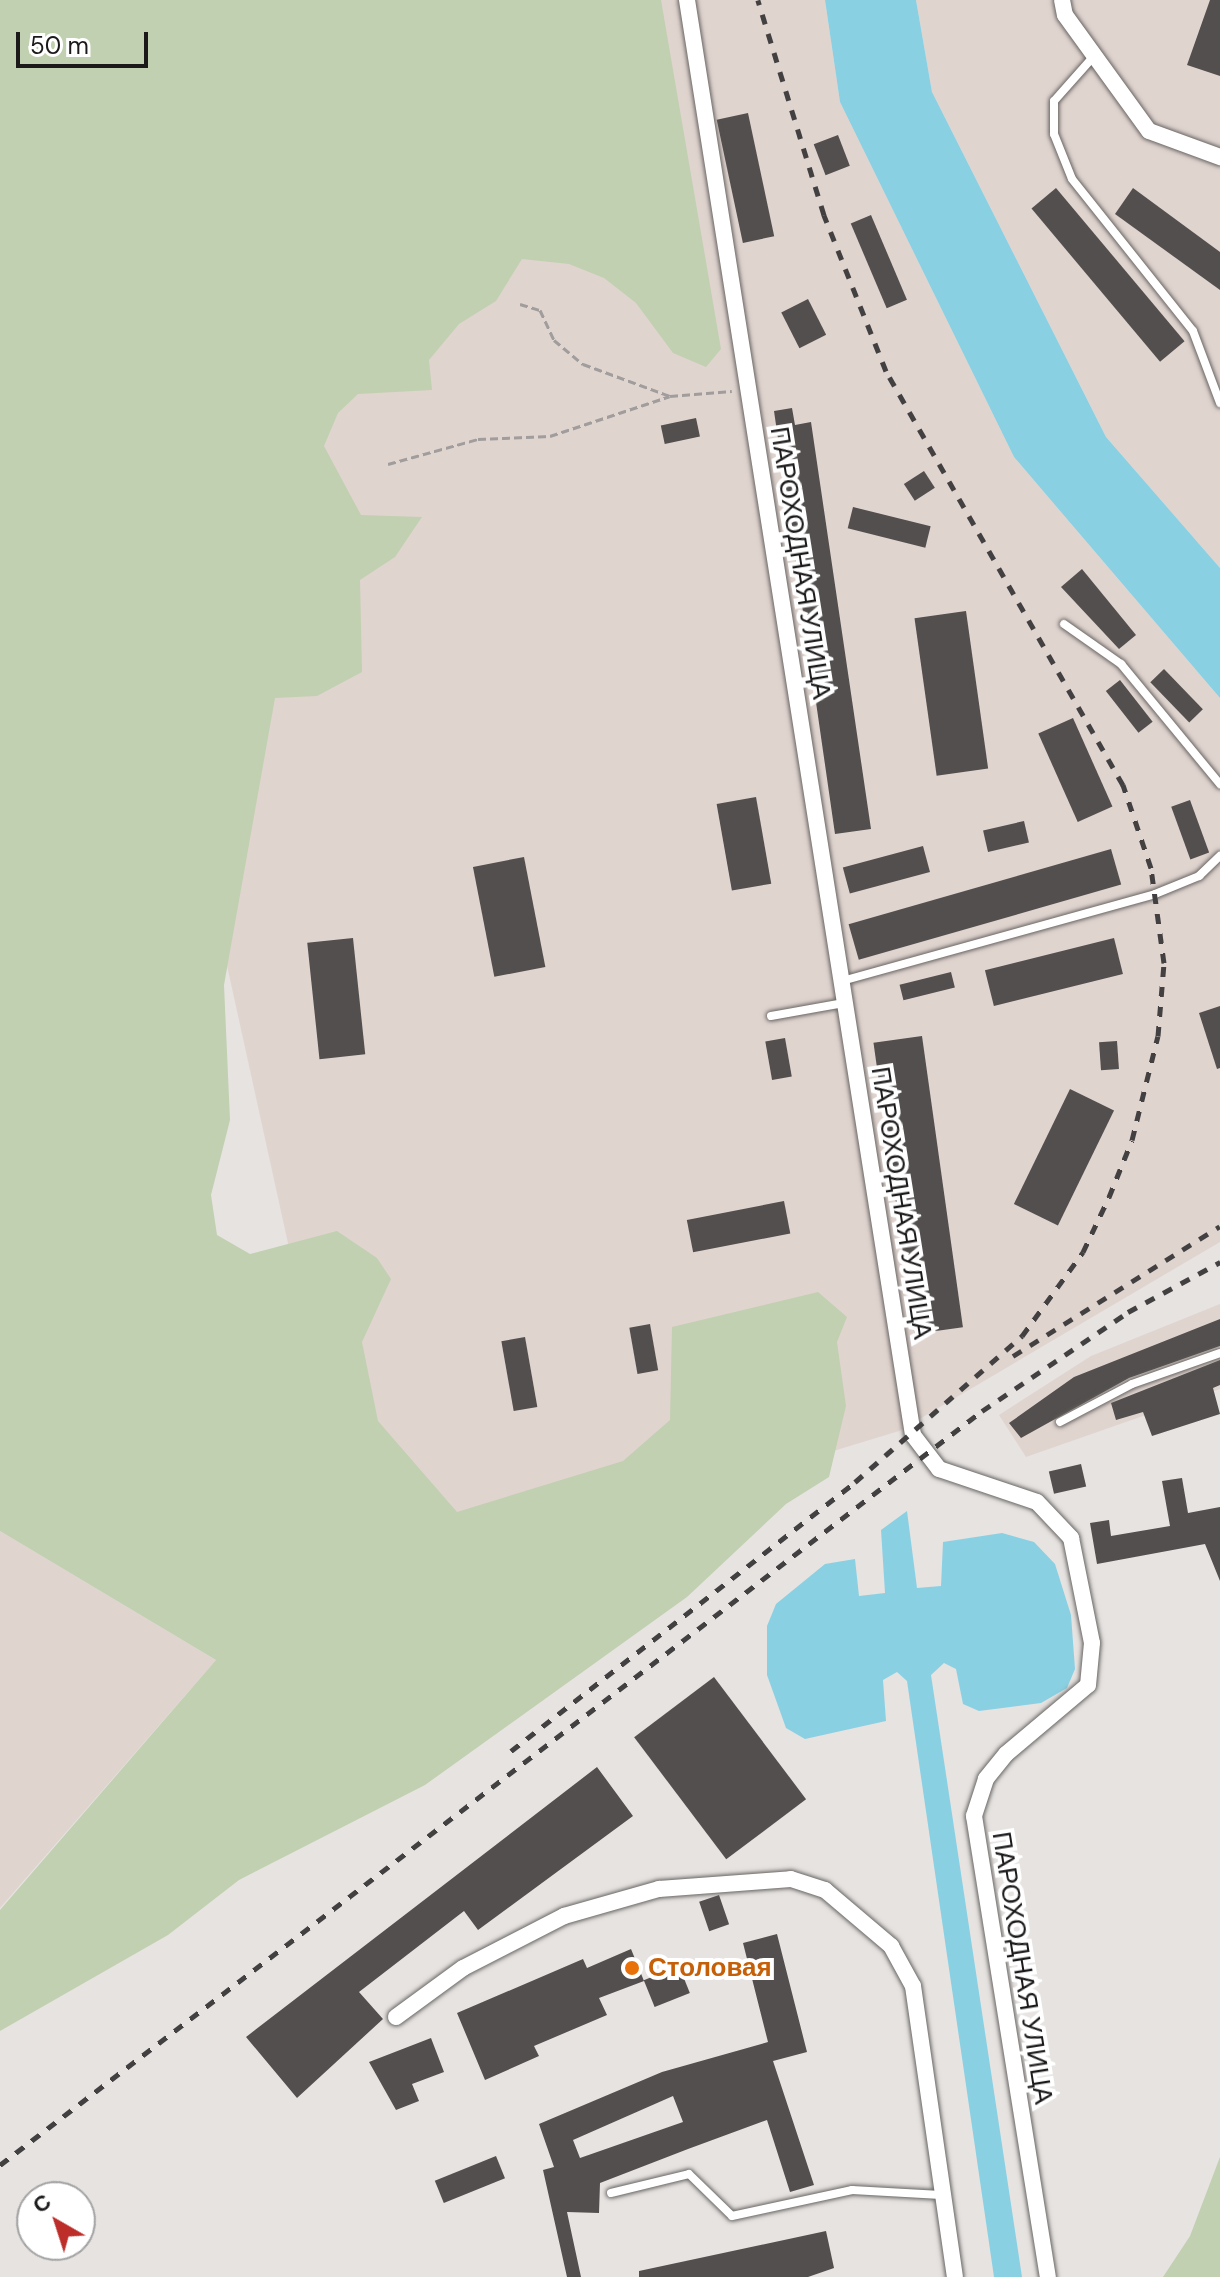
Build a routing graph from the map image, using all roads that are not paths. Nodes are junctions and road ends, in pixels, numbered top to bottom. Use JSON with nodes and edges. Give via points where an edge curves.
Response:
{"nodes":[{"id":1,"x":687,"y":0,"type":"edge"},
{"id":2,"x":1062,"y":0,"type":"edge"},
{"id":3,"x":1094,"y":56,"type":"junction"},
{"id":4,"x":1220,"y":157,"type":"edge"},
{"id":5,"x":1220,"y":403,"type":"edge"},
{"id":6,"x":1064,"y":624,"type":"dead end"},
{"id":7,"x":1220,"y":784,"type":"edge"},
{"id":8,"x":1220,"y":856,"type":"edge"},
{"id":9,"x":842,"y":982,"type":"junction"},
{"id":10,"x":845,"y":1003,"type":"junction"},
{"id":11,"x":771,"y":1016,"type":"dead end"},
{"id":12,"x":1220,"y":1353,"type":"edge"},
{"id":13,"x":1060,"y":1422,"type":"dead end"},
{"id":14,"x":396,"y":2017,"type":"dead end"},
{"id":15,"x":611,"y":2193,"type":"dead end"},
{"id":16,"x":941,"y":2195,"type":"junction"},
{"id":17,"x":955,"y":2277,"type":"edge"},
{"id":18,"x":1048,"y":2277,"type":"edge"}],
"edges":[{"from":1,"to":9,"type":"street","name":"ПАРОХОДНАЯ УЛИЦА"},
{"from":2,"to":3,"type":"street"},
{"from":3,"to":4,"type":"street","via":[[1149,131]]},
{"from":3,"to":5,"type":"lane","via":[[1054,101],[1054,134],[1072,179],[1193,331]]},
{"from":6,"to":7,"type":"lane","via":[[1121,664]]},
{"from":8,"to":9,"type":"lane","via":[[1199,876],[1155,894]]},
{"from":9,"to":10,"type":"street","name":"ПАРОХОДНАЯ УЛИЦА"},
{"from":10,"to":11,"type":"lane"},
{"from":10,"to":18,"type":"street","name":"ПАРОХОДНАЯ УЛИЦА","via":[[913,1435],[939,1469],[1037,1502],[1071,1538],[1092,1643],[1088,1685],[1006,1754],[986,1779],[974,1816]]},
{"from":12,"to":13,"type":"lane","via":[[1132,1384]]},
{"from":14,"to":16,"type":"street","via":[[463,1968],[564,1916],[659,1889],[791,1879],[825,1890],[891,1946],[913,1986]]},
{"from":15,"to":16,"type":"lane","via":[[689,2174],[732,2216],[852,2190]]},
{"from":16,"to":17,"type":"street"}]}
